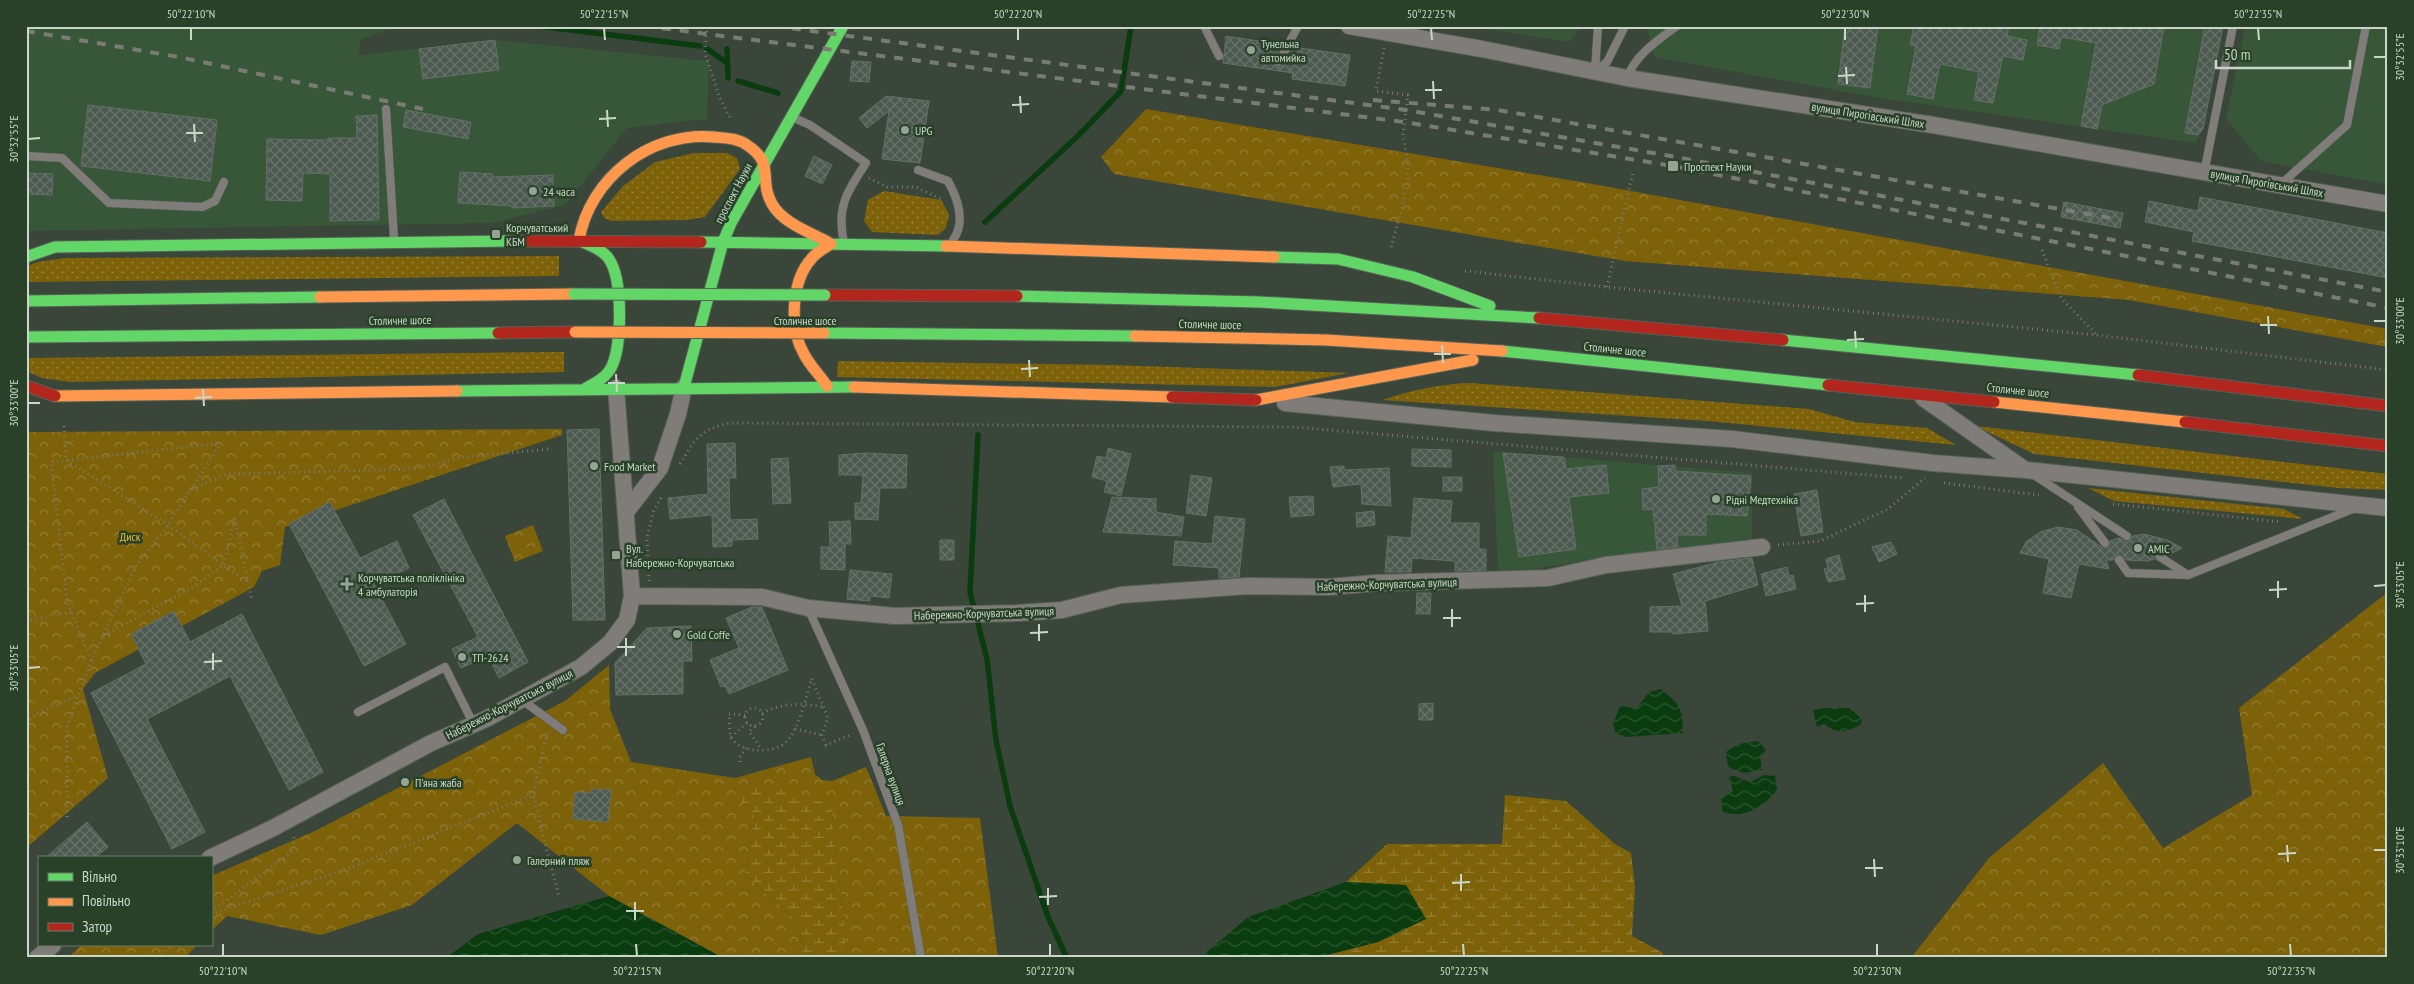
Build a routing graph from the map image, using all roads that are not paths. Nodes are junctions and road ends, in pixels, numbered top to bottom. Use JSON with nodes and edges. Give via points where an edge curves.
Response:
{"nodes":[{"id":1,"x":843,"y":26,"type":"edge"},
{"id":2,"x":1204,"y":26,"type":"edge"},
{"id":3,"x":1298,"y":26,"type":"edge"},
{"id":4,"x":1349,"y":26,"type":"edge"},
{"id":5,"x":1598,"y":26,"type":"edge"},
{"id":6,"x":1625,"y":26,"type":"edge"},
{"id":7,"x":1677,"y":26,"type":"edge"},
{"id":8,"x":2233,"y":26,"type":"edge"},
{"id":9,"x":2366,"y":26,"type":"edge"},
{"id":10,"x":1219,"y":56,"type":"dead end"},
{"id":11,"x":1279,"y":62,"type":"dead end"},
{"id":12,"x":1595,"y":71,"type":"junction"},
{"id":13,"x":1627,"y":78,"type":"junction"},
{"id":14,"x":386,"y":109,"type":"dead end"},
{"id":15,"x":792,"y":117,"type":"junction"},
{"id":16,"x":26,"y":156,"type":"edge"},
{"id":17,"x":765,"y":162,"type":"junction"},
{"id":18,"x":918,"y":170,"type":"dead end"},
{"id":19,"x":2204,"y":173,"type":"junction"},
{"id":20,"x":224,"y":182,"type":"dead end"},
{"id":21,"x":2279,"y":185,"type":"junction"},
{"id":22,"x":2388,"y":204,"type":"edge"},
{"id":23,"x":579,"y":240,"type":"junction"},
{"id":24,"x":723,"y":242,"type":"junction"},
{"id":25,"x":394,"y":244,"type":"junction"},
{"id":26,"x":831,"y":244,"type":"junction"},
{"id":27,"x":844,"y":245,"type":"junction"},
{"id":28,"x":946,"y":246,"type":"junction"},
{"id":29,"x":26,"y":248,"type":"edge"},
{"id":30,"x":55,"y":248,"type":"junction"},
{"id":31,"x":26,"y":257,"type":"edge"},
{"id":32,"x":26,"y":302,"type":"edge"},
{"id":33,"x":1517,"y":316,"type":"junction"},
{"id":34,"x":26,"y":337,"type":"edge"},
{"id":35,"x":1516,"y":352,"type":"junction"},
{"id":36,"x":26,"y":386,"type":"edge"},
{"id":37,"x":827,"y":386,"type":"junction"},
{"id":38,"x":684,"y":387,"type":"junction"},
{"id":39,"x":586,"y":388,"type":"junction"},
{"id":40,"x":616,"y":388,"type":"junction"},
{"id":41,"x":1915,"y":393,"type":"junction"},
{"id":42,"x":55,"y":396,"type":"junction"},
{"id":43,"x":26,"y":397,"type":"edge"},
{"id":44,"x":1256,"y":400,"type":"junction"},
{"id":45,"x":2388,"y":406,"type":"edge"},
{"id":46,"x":2388,"y":446,"type":"edge"},
{"id":47,"x":2026,"y":470,"type":"junction"},
{"id":48,"x":2074,"y":502,"type":"junction"},
{"id":49,"x":2360,"y":506,"type":"junction"},
{"id":50,"x":2388,"y":508,"type":"edge"},
{"id":51,"x":626,"y":512,"type":"junction"},
{"id":52,"x":2127,"y":536,"type":"dead end"},
{"id":53,"x":2105,"y":543,"type":"dead end"},
{"id":54,"x":1762,"y":547,"type":"road end"},
{"id":55,"x":2160,"y":557,"type":"dead end"},
{"id":56,"x":2119,"y":560,"type":"dead end"},
{"id":57,"x":2188,"y":576,"type":"junction"},
{"id":58,"x":639,"y":597,"type":"junction"},
{"id":59,"x":808,"y":608,"type":"junction"},
{"id":60,"x":522,"y":700,"type":"junction"},
{"id":61,"x":358,"y":712,"type":"dead end"},
{"id":62,"x":474,"y":725,"type":"junction"},
{"id":63,"x":563,"y":730,"type":"dead end"},
{"id":64,"x":212,"y":857,"type":"edge"},
{"id":65,"x":52,"y":946,"type":"edge"},
{"id":66,"x":38,"y":958,"type":"edge"},
{"id":67,"x":921,"y":958,"type":"edge"}],
"edges":[{"from":1,"to":15,"type":"main road","name":"проспект Науки"},
{"from":2,"to":10,"type":"lane"},
{"from":3,"to":11,"type":"lane"},
{"from":4,"to":12,"type":"street","name":"вулиця Пирогівський Шлях"},
{"from":5,"to":12,"type":"lane"},
{"from":6,"to":12,"type":"lane","via":[[1607,62]]},
{"from":7,"to":13,"type":"lane","via":[[1651,45],[1631,67]]},
{"from":8,"to":19,"type":"lane"},
{"from":9,"to":21,"type":"lane","via":[[2347,125]]},
{"from":12,"to":13,"type":"street","name":"вулиця Пирогівський Шлях"},
{"from":13,"to":19,"type":"street","name":"вулиця Пирогівський Шлях","via":[[1933,125]]},
{"from":14,"to":25,"type":"lane"},
{"from":15,"to":17,"type":"main road","name":"проспект Науки"},
{"from":15,"to":27,"type":"lane","via":[[810,125],[866,163],[849,187],[842,206],[840,226]]},
{"from":16,"to":20,"type":"lane","via":[[62,158],[109,203],[202,206],[215,200]]},
{"from":17,"to":23,"type":"main road","via":[[740,141],[706,135],[677,138],[632,160],[605,181],[582,221]]},
{"from":17,"to":24,"type":"main road","name":"проспект Науки"},
{"from":17,"to":26,"type":"main road","via":[[764,185],[778,213]]},
{"from":18,"to":28,"type":"lane","via":[[948,181],[956,195],[960,226],[955,239]]},
{"from":19,"to":21,"type":"street","name":"вулиця Пирогівський Шлях"},
{"from":21,"to":22,"type":"street","name":"вулиця Пирогівський Шлях"},
{"from":23,"to":24,"type":"main road"},
{"from":23,"to":25,"type":"main road"},
{"from":23,"to":39,"type":"main road","via":[[596,248],[609,260],[616,278],[617,350],[613,365],[604,378]]},
{"from":24,"to":26,"type":"main road"},
{"from":24,"to":38,"type":"main road","name":"проспект Науки"},
{"from":25,"to":30,"type":"main road"},
{"from":26,"to":27,"type":"main road"},
{"from":26,"to":37,"type":"main road","via":[[812,258],[803,273],[795,322],[804,353]]},
{"from":27,"to":28,"type":"main road"},
{"from":28,"to":33,"type":"main road","via":[[1338,259],[1413,277]]},
{"from":29,"to":30,"type":"street"},
{"from":30,"to":31,"type":"main road"},
{"from":32,"to":33,"type":"main road","name":"Столичне шосе","bridge":true,"via":[[574,294],[1102,297]]},
{"from":33,"to":45,"type":"main road","name":"Столичне шосе","via":[[1971,357]]},
{"from":34,"to":35,"type":"main road","name":"Столичне шосе","bridge":true,"via":[[575,332],[1101,335],[1326,340]]},
{"from":35,"to":41,"type":"main road","name":"Столичне шосе"},
{"from":35,"to":44,"type":"main road"},
{"from":36,"to":42,"type":"main road"},
{"from":37,"to":38,"type":"main road"},
{"from":37,"to":44,"type":"main road"},
{"from":38,"to":40,"type":"main road"},
{"from":38,"to":51,"type":"street","via":[[660,468]]},
{"from":39,"to":40,"type":"main road"},
{"from":39,"to":42,"type":"main road"},
{"from":40,"to":51,"type":"street"},
{"from":41,"to":46,"type":"main road","name":"Столичне шосе"},
{"from":41,"to":47,"type":"street"},
{"from":42,"to":43,"type":"street"},
{"from":44,"to":47,"type":"street","via":[[1494,423],[1732,439]]},
{"from":47,"to":48,"type":"lane"},
{"from":47,"to":49,"type":"street"},
{"from":48,"to":52,"type":"lane"},
{"from":48,"to":53,"type":"lane"},
{"from":49,"to":50,"type":"street"},
{"from":49,"to":57,"type":"lane"},
{"from":51,"to":58,"type":"street"},
{"from":54,"to":59,"type":"street","name":"Набережно-Корчуватська вулиця","via":[[1606,565],[1548,578],[1329,587],[1248,586],[1121,595],[1062,610],[895,616]]},
{"from":55,"to":57,"type":"lane"},
{"from":56,"to":57,"type":"lane","via":[[2128,573]]},
{"from":58,"to":59,"type":"street","name":"Набережно-Корчуватська вулиця","via":[[762,597]]},
{"from":58,"to":60,"type":"street","name":"Набережно-Корчуватська вулиця","via":[[610,643],[581,667]]},
{"from":59,"to":67,"type":"lane","name":"Галерна вулиця","via":[[863,730],[898,825]]},
{"from":60,"to":62,"type":"street","name":"Набережно-Корчуватська вулиця"},
{"from":60,"to":63,"type":"lane"},
{"from":61,"to":62,"type":"lane","via":[[445,667]]},
{"from":62,"to":64,"type":"street","name":"Набережно-Корчуватська вулиця"},
{"from":65,"to":66,"type":"street"}]}
